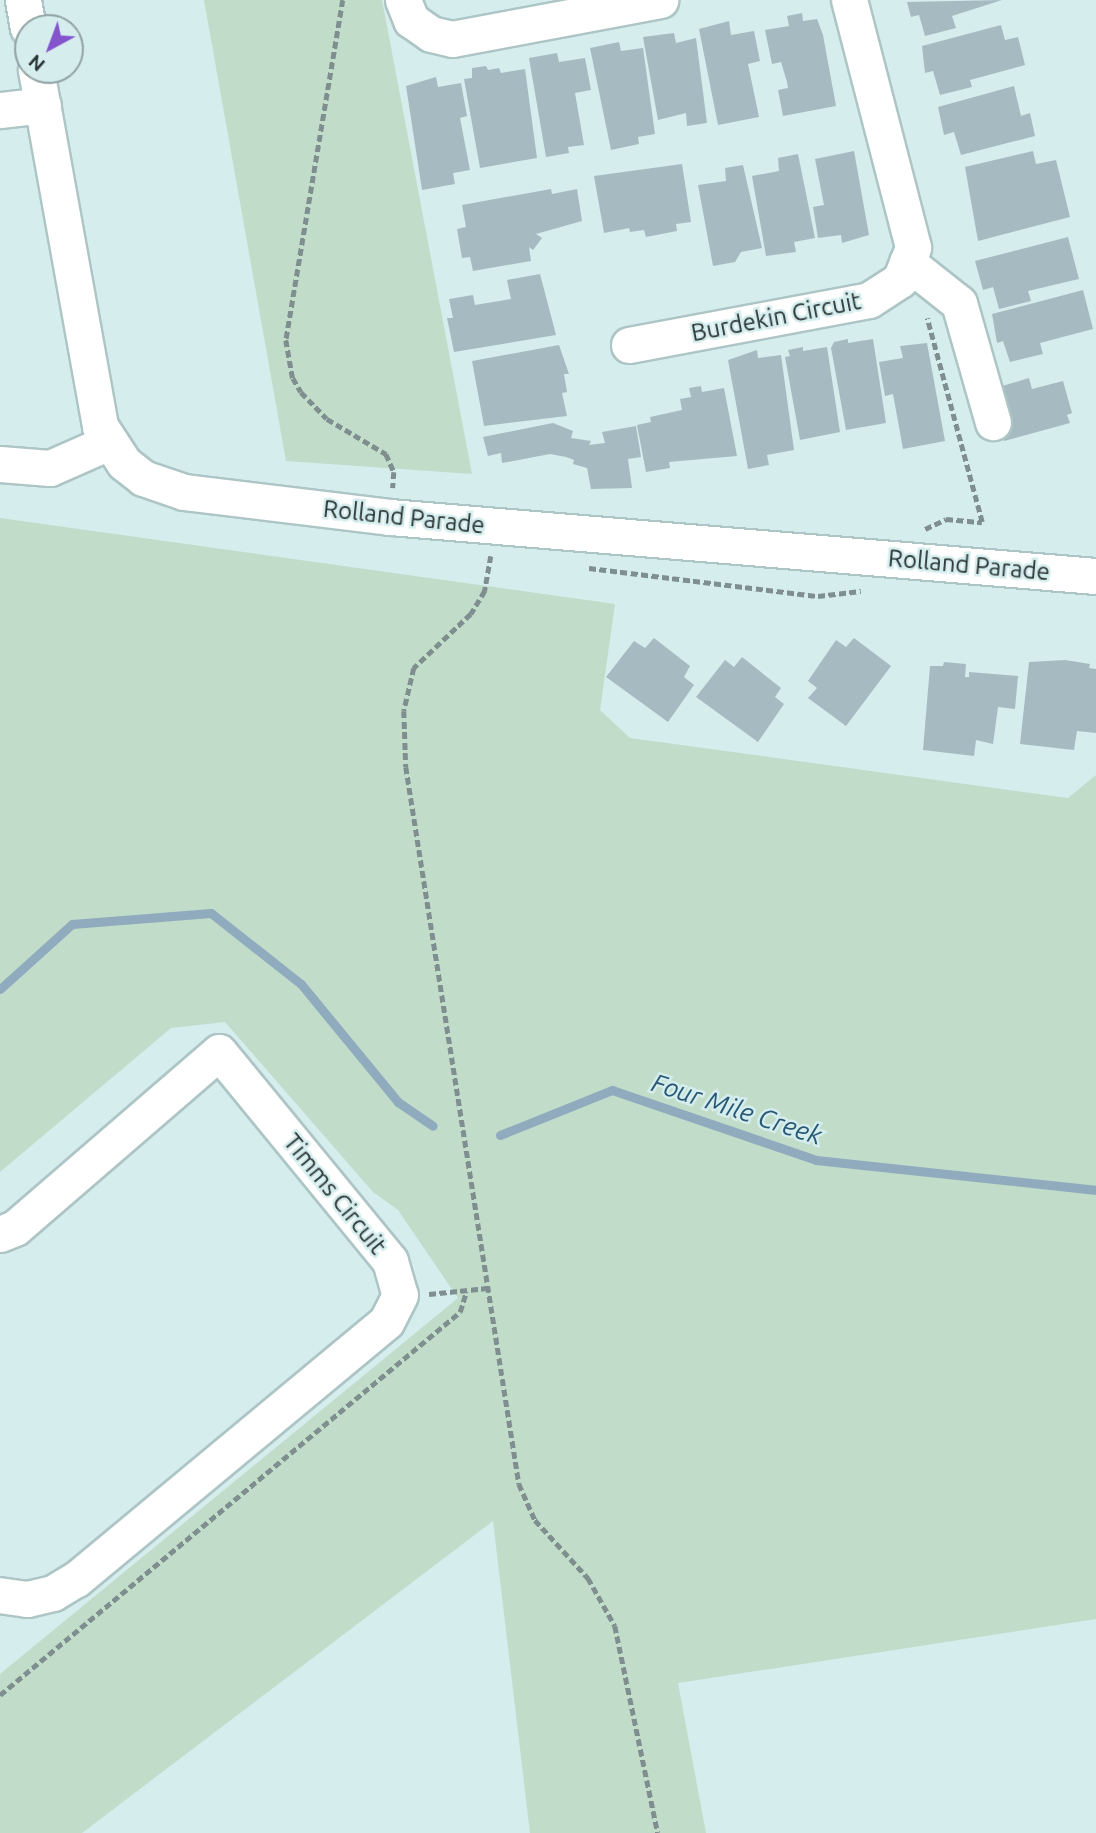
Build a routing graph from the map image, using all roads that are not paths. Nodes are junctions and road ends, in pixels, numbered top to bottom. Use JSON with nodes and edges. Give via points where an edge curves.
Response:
{"nodes":[{"id":1,"x":403,"y":0,"type":"edge"},
{"id":2,"x":660,"y":0,"type":"edge"},
{"id":3,"x":849,"y":0,"type":"edge"},
{"id":4,"x":39,"y":84,"type":"edge"},
{"id":5,"x":43,"y":105,"type":"junction"},
{"id":6,"x":0,"y":110,"type":"edge"},
{"id":7,"x":904,"y":271,"type":"junction"},
{"id":8,"x":629,"y":345,"type":"dead end"},
{"id":9,"x":993,"y":422,"type":"dead end"},
{"id":10,"x":107,"y":443,"type":"junction"},
{"id":11,"x":0,"y":464,"type":"edge"},
{"id":12,"x":1096,"y":576,"type":"edge"},
{"id":13,"x":0,"y":1234,"type":"edge"},
{"id":14,"x":0,"y":1595,"type":"edge"}],
"edges":[{"from":1,"to":2,"type":"street","via":[[411,20],[431,34],[452,39]]},
{"from":3,"to":7,"type":"street","via":[[913,247]]},
{"from":4,"to":5,"type":"street","name":"Rolland Parade"},
{"from":5,"to":6,"type":"street"},
{"from":5,"to":10,"type":"street","name":"Rolland Parade","via":[[100,426]]},
{"from":7,"to":8,"type":"street","name":"Burdekin Circuit","via":[[869,300]]},
{"from":7,"to":9,"type":"street","via":[[960,303]]},
{"from":10,"to":11,"type":"street","via":[[50,468]]},
{"from":10,"to":12,"type":"street","name":"Rolland Parade","via":[[124,463],[160,486],[390,517]]},
{"from":13,"to":14,"type":"street","name":"Timms Circuit","via":[[15,1228],[219,1052],[390,1261],[400,1295],[386,1321],[76,1579],[53,1593],[27,1599]]}]}
